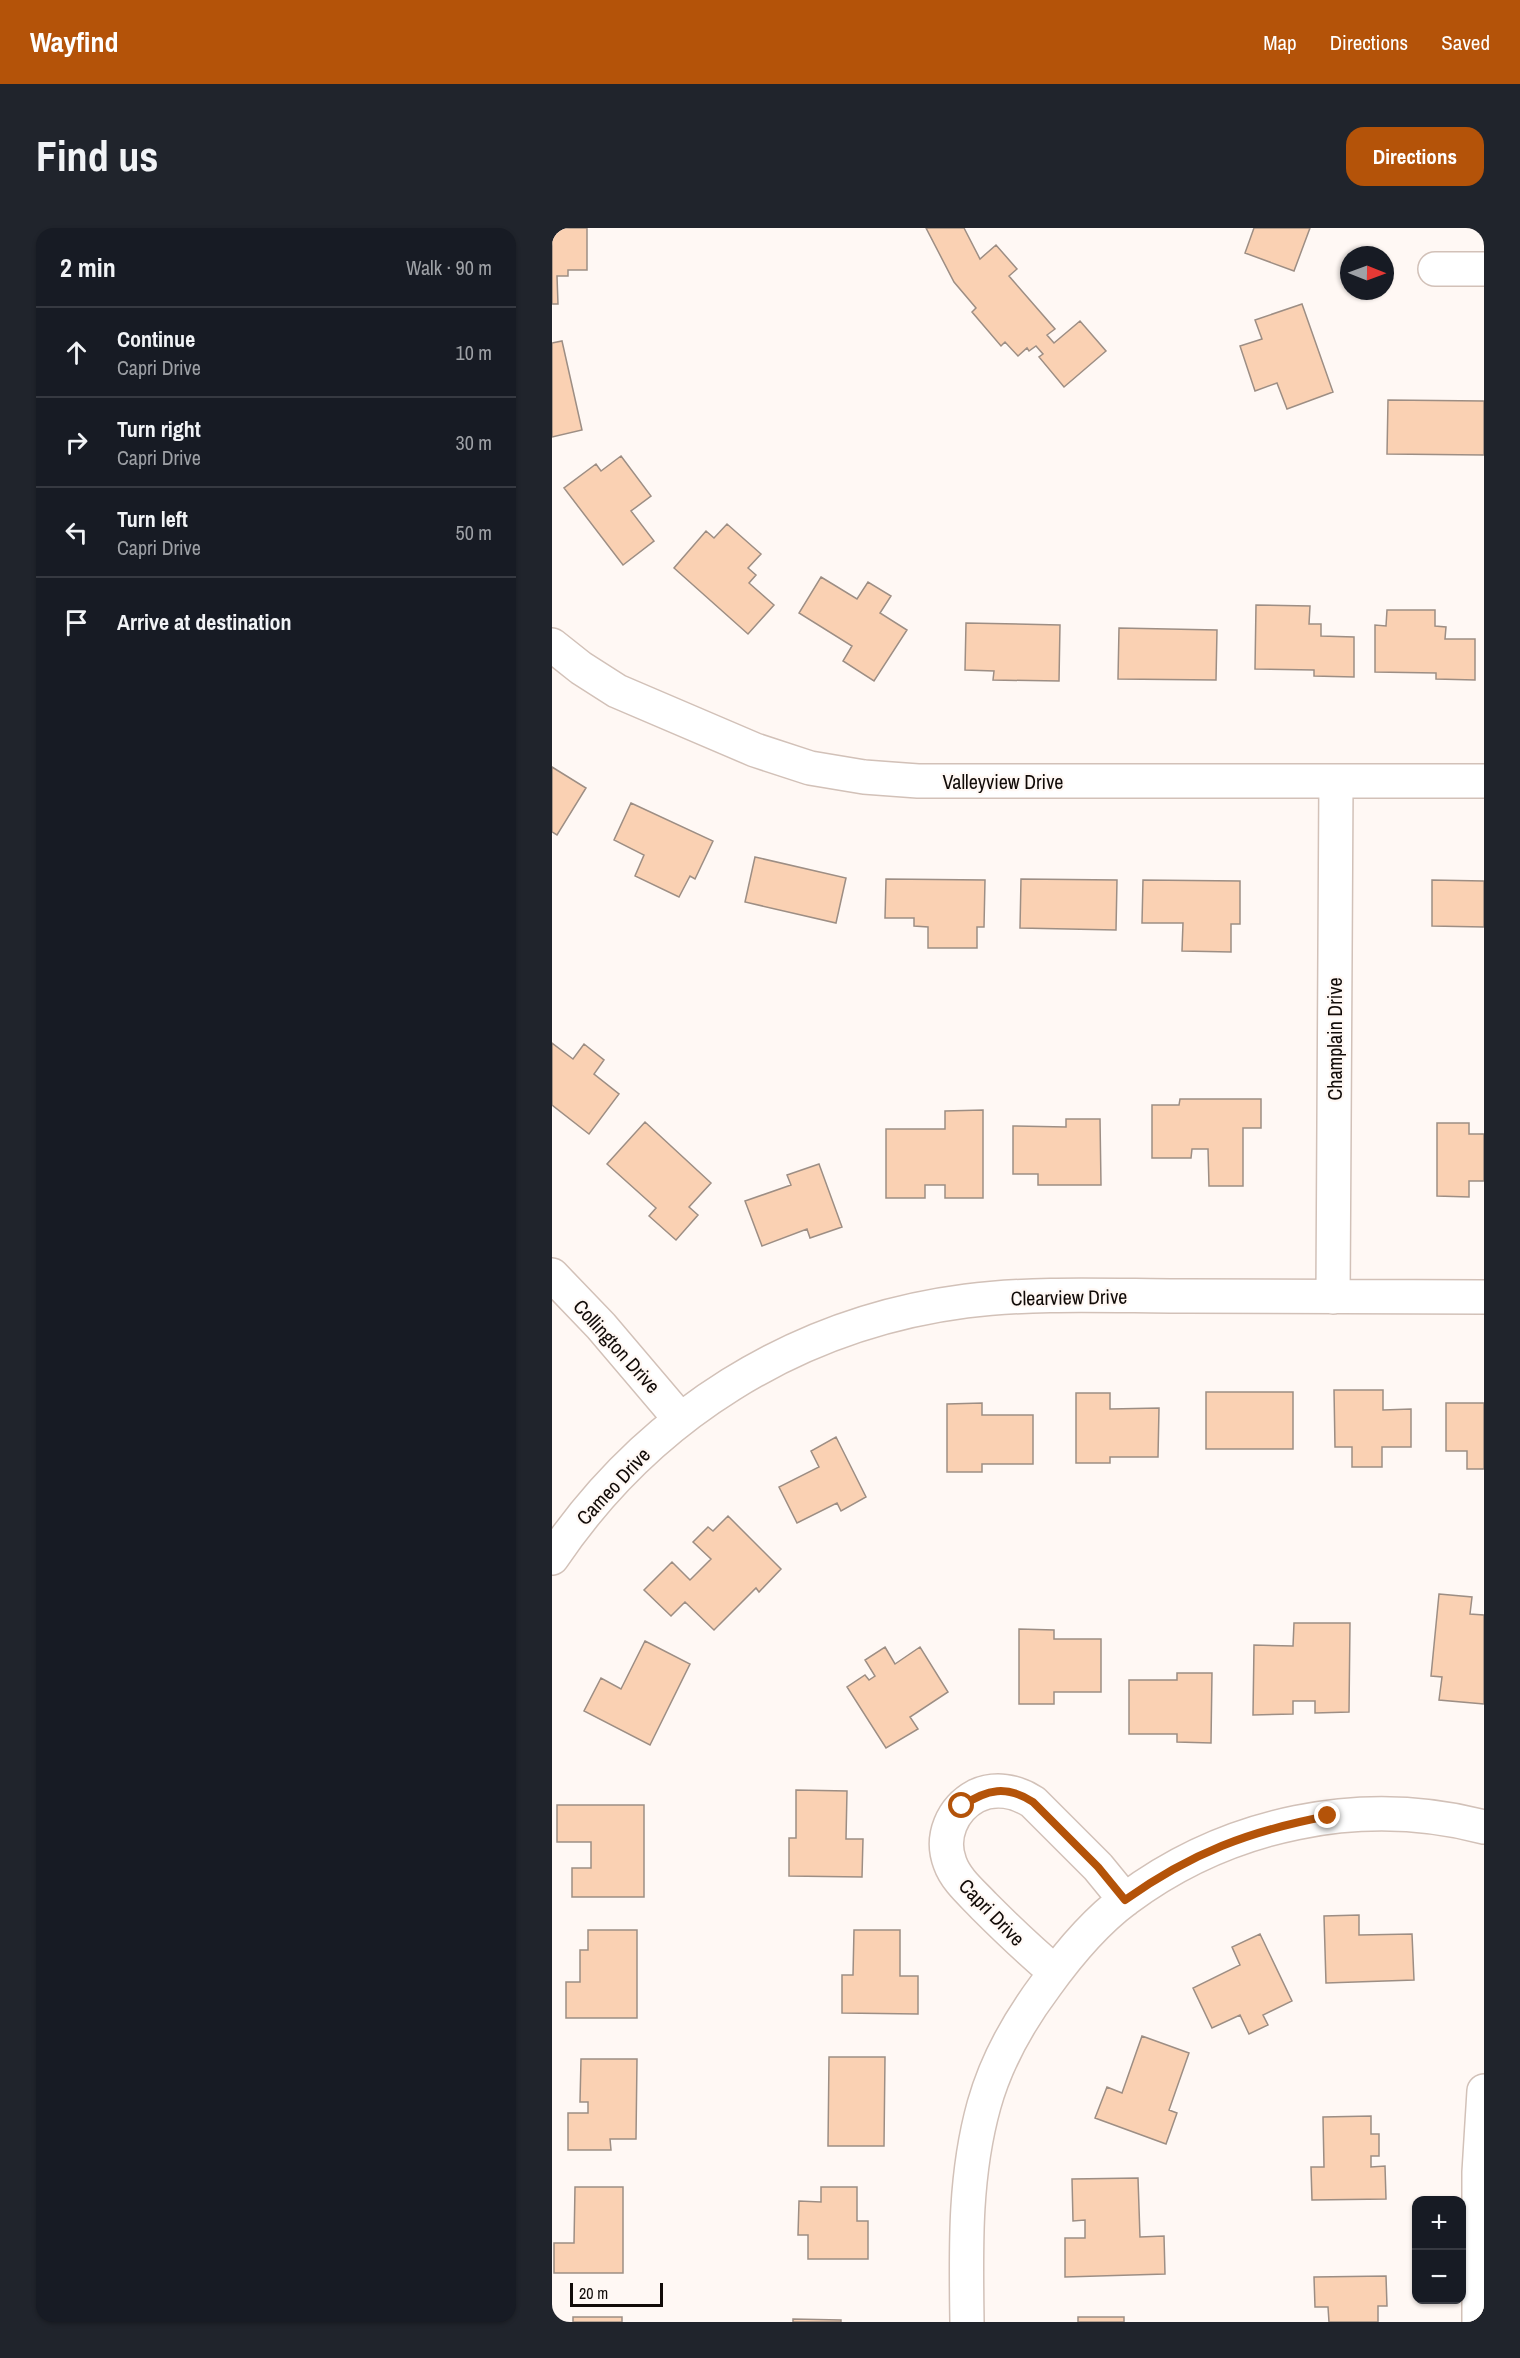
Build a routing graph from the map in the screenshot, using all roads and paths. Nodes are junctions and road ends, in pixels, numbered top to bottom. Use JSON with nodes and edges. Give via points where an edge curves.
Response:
{"nodes":[{"id":1,"x":1484,"y":268,"type":"edge"},
{"id":2,"x":1435,"y":269,"type":"dead end"},
{"id":3,"x":552,"y":645,"type":"edge"},
{"id":4,"x":1336,"y":781,"type":"junction"},
{"id":5,"x":1484,"y":781,"type":"edge"},
{"id":6,"x":552,"y":1275,"type":"edge"},
{"id":7,"x":1333,"y":1297,"type":"junction"},
{"id":8,"x":1484,"y":1297,"type":"edge"},
{"id":9,"x":680,"y":1419,"type":"junction"},
{"id":10,"x":552,"y":1558,"type":"edge"},
{"id":11,"x":1484,"y":1827,"type":"edge"},
{"id":12,"x":1125,"y":1900,"type":"junction"},
{"id":13,"x":1055,"y":1972,"type":"junction"},
{"id":14,"x":1484,"y":2091,"type":"edge"},
{"id":15,"x":967,"y":2322,"type":"edge"},
{"id":16,"x":1479,"y":2322,"type":"edge"}],
"edges":[{"from":1,"to":2,"type":"street"},
{"from":3,"to":4,"type":"street","name":"Valleyview Drive","via":[[617,691],[755,750],[810,768],[918,781]]},
{"from":4,"to":5,"type":"street","name":"Valleyview Drive"},
{"from":4,"to":7,"type":"street","name":"Champlain Drive"},
{"from":6,"to":9,"type":"street","name":"Collington Drive"},
{"from":7,"to":8,"type":"street","name":"Clearview Drive"},
{"from":7,"to":9,"type":"street","name":"Clearview Drive","via":[[1045,1295],[926,1308],[840,1331],[797,1349],[755,1369]]},
{"from":9,"to":10,"type":"street","name":"Cameo Drive","via":[[610,1483]]},
{"from":11,"to":12,"type":"street","via":[[1418,1815],[1373,1813],[1284,1824],[1200,1854]]},
{"from":12,"to":13,"type":"street"},
{"from":12,"to":13,"type":"street","name":"Capri Drive","via":[[1098,1867],[1020,1793],[989,1792],[962,1806],[947,1831],[946,1841],[950,1864],[958,1879]]},
{"from":13,"to":15,"type":"street","via":[[1018,2025],[984,2104],[968,2185]]},
{"from":14,"to":16,"type":"street","via":[[1479,2172]]}]}
